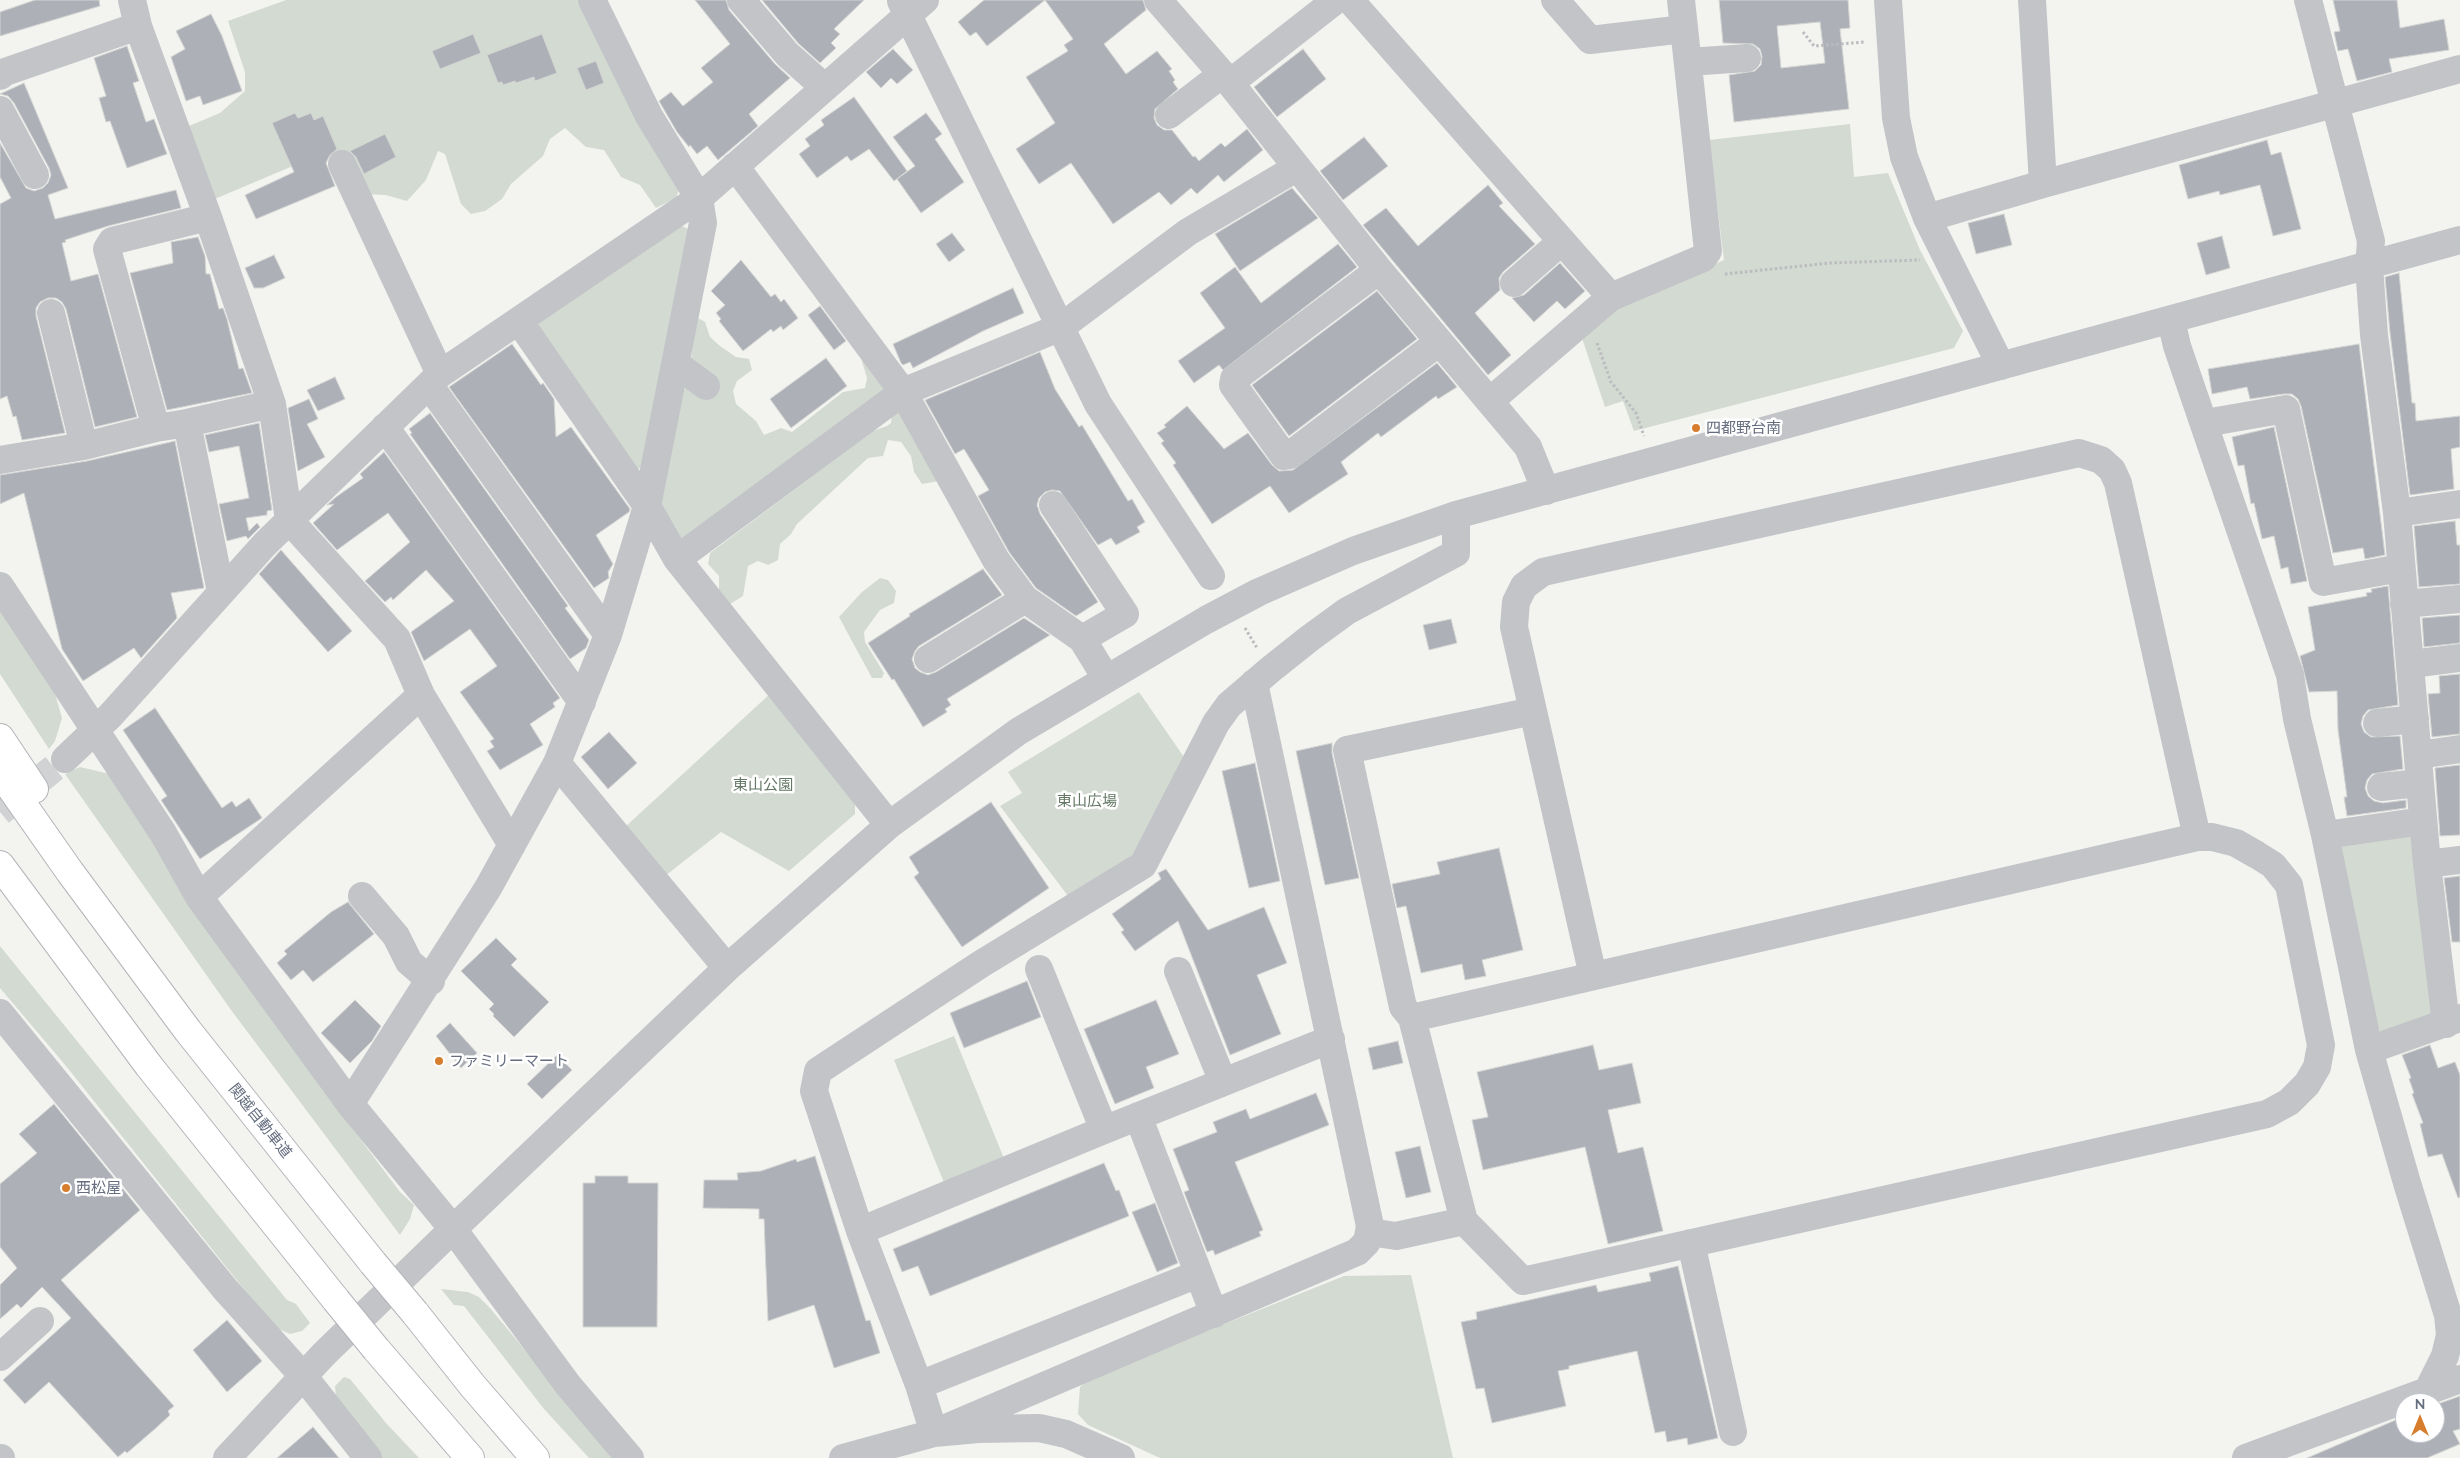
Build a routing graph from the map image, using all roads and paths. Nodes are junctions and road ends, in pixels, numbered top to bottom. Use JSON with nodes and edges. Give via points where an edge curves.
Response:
{"nodes":[{"id":1,"x":132,"y":0,"type":"edge"},
{"id":2,"x":592,"y":0,"type":"edge"},
{"id":3,"x":741,"y":0,"type":"edge"},
{"id":4,"x":1158,"y":0,"type":"edge"},
{"id":5,"x":1336,"y":0,"type":"edge"},
{"id":6,"x":1350,"y":0,"type":"edge"},
{"id":7,"x":1555,"y":0,"type":"edge"},
{"id":8,"x":1681,"y":0,"type":"edge"},
{"id":9,"x":1888,"y":0,"type":"edge"},
{"id":10,"x":2032,"y":0,"type":"edge"},
{"id":11,"x":2308,"y":0,"type":"edge"},
{"id":12,"x":911,"y":6,"type":"edge"},
{"id":13,"x":138,"y":26,"type":"junction"},
{"id":14,"x":1684,"y":29,"type":"junction"},
{"id":15,"x":1803,"y":32,"type":"dead end"},
{"id":16,"x":1891,"y":41,"type":"junction"},
{"id":17,"x":1747,"y":58,"type":"dead end"},
{"id":18,"x":1688,"y":62,"type":"junction"},
{"id":19,"x":2460,"y":68,"type":"edge"},
{"id":20,"x":0,"y":76,"type":"edge"},
{"id":21,"x":1225,"y":79,"type":"junction"},
{"id":22,"x":824,"y":87,"type":"junction"},
{"id":23,"x":2334,"y":104,"type":"junction"},
{"id":24,"x":0,"y":110,"type":"edge"},
{"id":25,"x":1169,"y":115,"type":"dead end"},
{"id":26,"x":342,"y":164,"type":"dead end"},
{"id":27,"x":736,"y":166,"type":"junction"},
{"id":28,"x":1296,"y":168,"type":"junction"},
{"id":29,"x":35,"y":175,"type":"dead end"},
{"id":30,"x":2043,"y":184,"type":"junction"},
{"id":31,"x":699,"y":198,"type":"junction"},
{"id":32,"x":208,"y":217,"type":"junction"},
{"id":33,"x":1927,"y":218,"type":"junction"},
{"id":34,"x":2460,"y":240,"type":"edge"},
{"id":35,"x":1562,"y":241,"type":"junction"},
{"id":36,"x":1925,"y":260,"type":"dead end"},
{"id":37,"x":2369,"y":266,"type":"junction"},
{"id":38,"x":1379,"y":270,"type":"junction"},
{"id":39,"x":1716,"y":276,"type":"dead end"},
{"id":40,"x":1514,"y":283,"type":"dead end"},
{"id":41,"x":1611,"y":297,"type":"junction"},
{"id":42,"x":51,"y":312,"type":"dead end"},
{"id":43,"x":2171,"y":320,"type":"junction"},
{"id":44,"x":519,"y":321,"type":"junction"},
{"id":45,"x":1061,"y":327,"type":"junction"},
{"id":46,"x":1596,"y":339,"type":"dead end"},
{"id":47,"x":1439,"y":342,"type":"junction"},
{"id":48,"x":676,"y":364,"type":"junction"},
{"id":49,"x":2002,"y":366,"type":"junction"},
{"id":50,"x":435,"y":379,"type":"junction"},
{"id":51,"x":706,"y":386,"type":"dead end"},
{"id":52,"x":903,"y":392,"type":"junction"},
{"id":53,"x":1490,"y":401,"type":"junction"},
{"id":54,"x":272,"y":404,"type":"junction"},
{"id":55,"x":2205,"y":423,"type":"junction"},
{"id":56,"x":187,"y":424,"type":"junction"},
{"id":57,"x":385,"y":427,"type":"junction"},
{"id":58,"x":156,"y":428,"type":"junction"},
{"id":59,"x":1644,"y":436,"type":"dead end"},
{"id":60,"x":84,"y":446,"type":"junction"},
{"id":61,"x":0,"y":460,"type":"edge"},
{"id":62,"x":1546,"y":491,"type":"junction"},
{"id":63,"x":2460,"y":504,"type":"edge"},
{"id":64,"x":1053,"y":505,"type":"dead end"},
{"id":65,"x":647,"y":506,"type":"junction"},
{"id":66,"x":2397,"y":513,"type":"junction"},
{"id":67,"x":1456,"y":515,"type":"junction"},
{"id":68,"x":289,"y":520,"type":"junction"},
{"id":69,"x":677,"y":559,"type":"junction"},
{"id":70,"x":2401,"y":568,"type":"junction"},
{"id":71,"x":1211,"y":576,"type":"dead end"},
{"id":72,"x":0,"y":586,"type":"edge"},
{"id":73,"x":221,"y":592,"type":"junction"},
{"id":74,"x":1025,"y":599,"type":"junction"},
{"id":75,"x":2460,"y":599,"type":"edge"},
{"id":76,"x":2404,"y":604,"type":"junction"},
{"id":77,"x":608,"y":635,"type":"junction"},
{"id":78,"x":1082,"y":639,"type":"junction"},
{"id":79,"x":2460,"y":658,"type":"edge"},
{"id":80,"x":928,"y":659,"type":"dead end"},
{"id":81,"x":2411,"y":664,"type":"junction"},
{"id":82,"x":1106,"y":678,"type":"junction"},
{"id":83,"x":1254,"y":683,"type":"junction"},
{"id":84,"x":421,"y":695,"type":"junction"},
{"id":85,"x":582,"y":702,"type":"junction"},
{"id":86,"x":1533,"y":711,"type":"junction"},
{"id":87,"x":2415,"y":719,"type":"junction"},
{"id":88,"x":2377,"y":723,"type":"dead end"},
{"id":89,"x":94,"y":731,"type":"junction"},
{"id":90,"x":0,"y":738,"type":"edge"},
{"id":91,"x":2460,"y":749,"type":"edge"},
{"id":92,"x":2418,"y":755,"type":"junction"},
{"id":93,"x":65,"y":759,"type":"tunnel mouth"},
{"id":94,"x":557,"y":763,"type":"junction"},
{"id":95,"x":0,"y":772,"type":"edge"},
{"id":96,"x":2420,"y":783,"type":"junction"},
{"id":97,"x":2381,"y":787,"type":"dead end"},
{"id":98,"x":2424,"y":821,"type":"junction"},
{"id":99,"x":889,"y":825,"type":"junction"},
{"id":100,"x":2325,"y":835,"type":"junction"},
{"id":101,"x":2197,"y":837,"type":"junction"},
{"id":102,"x":512,"y":845,"type":"junction"},
{"id":103,"x":2460,"y":860,"type":"edge"},
{"id":104,"x":2427,"y":864,"type":"junction"},
{"id":105,"x":0,"y":865,"type":"edge"},
{"id":106,"x":0,"y":894,"type":"edge"},
{"id":107,"x":362,"y":896,"type":"dead end"},
{"id":108,"x":199,"y":897,"type":"junction"},
{"id":109,"x":727,"y":968,"type":"junction"},
{"id":110,"x":1039,"y":969,"type":"dead end"},
{"id":111,"x":1178,"y":972,"type":"dead end"},
{"id":112,"x":1593,"y":976,"type":"junction"},
{"id":113,"x":431,"y":980,"type":"junction"},
{"id":114,"x":0,"y":1013,"type":"edge"},
{"id":115,"x":1412,"y":1018,"type":"junction"},
{"id":116,"x":2456,"y":1022,"type":"edge"},
{"id":117,"x":188,"y":1032,"type":"junction"},
{"id":118,"x":1331,"y":1039,"type":"junction"},
{"id":119,"x":2369,"y":1050,"type":"junction"},
{"id":120,"x":149,"y":1066,"type":"junction"},
{"id":121,"x":1223,"y":1082,"type":"junction"},
{"id":122,"x":350,"y":1104,"type":"junction"},
{"id":123,"x":1138,"y":1116,"type":"junction"},
{"id":124,"x":1104,"y":1130,"type":"junction"},
{"id":125,"x":1464,"y":1222,"type":"junction"},
{"id":126,"x":453,"y":1229,"type":"junction"},
{"id":127,"x":860,"y":1231,"type":"junction"},
{"id":128,"x":1369,"y":1232,"type":"junction"},
{"id":129,"x":1691,"y":1243,"type":"junction"},
{"id":130,"x":1198,"y":1274,"type":"junction"},
{"id":131,"x":1214,"y":1314,"type":"junction"},
{"id":132,"x":2454,"y":1320,"type":"edge"},
{"id":133,"x":40,"y":1321,"type":"dead end"},
{"id":134,"x":0,"y":1357,"type":"edge"},
{"id":135,"x":304,"y":1377,"type":"junction"},
{"id":136,"x":2460,"y":1379,"type":"edge"},
{"id":137,"x":932,"y":1380,"type":"dead end"},
{"id":138,"x":2426,"y":1392,"type":"junction"},
{"id":139,"x":934,"y":1432,"type":"junction"},
{"id":140,"x":1733,"y":1432,"type":"dead end"},
{"id":141,"x":2257,"y":1456,"type":"edge"},
{"id":142,"x":227,"y":1458,"type":"edge"},
{"id":143,"x":368,"y":1458,"type":"edge"},
{"id":144,"x":470,"y":1458,"type":"edge"},
{"id":145,"x":535,"y":1458,"type":"edge"},
{"id":146,"x":630,"y":1458,"type":"edge"},
{"id":147,"x":844,"y":1458,"type":"edge"},
{"id":148,"x":1121,"y":1458,"type":"edge"}],
"edges":[{"from":1,"to":13,"type":"street"},
{"from":2,"to":31,"type":"street","via":[[649,116]]},
{"from":3,"to":22,"type":"street","via":[[787,54]]},
{"from":4,"to":21,"type":"street"},
{"from":5,"to":21,"type":"street"},
{"from":6,"to":35,"type":"street"},
{"from":7,"to":14,"type":"street","via":[[1590,40]]},
{"from":8,"to":14,"type":"street"},
{"from":9,"to":16,"type":"street"},
{"from":10,"to":30,"type":"street"},
{"from":11,"to":23,"type":"street"},
{"from":12,"to":22,"type":"street"},
{"from":12,"to":45,"type":"street"},
{"from":13,"to":20,"type":"street"},
{"from":13,"to":32,"type":"street"},
{"from":14,"to":18,"type":"street"},
{"from":15,"to":16,"type":"path","via":[[1814,46]]},
{"from":16,"to":33,"type":"street","via":[[1896,118],[1904,157]]},
{"from":17,"to":18,"type":"street"},
{"from":18,"to":41,"type":"street","via":[[1708,251],[1703,258]]},
{"from":19,"to":23,"type":"street"},
{"from":21,"to":25,"type":"street"},
{"from":21,"to":28,"type":"street"},
{"from":22,"to":27,"type":"street"},
{"from":23,"to":30,"type":"street"},
{"from":23,"to":37,"type":"street","via":[[2371,240]]},
{"from":24,"to":29,"type":"street"},
{"from":26,"to":50,"type":"street"},
{"from":27,"to":31,"type":"street"},
{"from":27,"to":52,"type":"street"},
{"from":28,"to":38,"type":"street"},
{"from":28,"to":45,"type":"street","via":[[1188,232]]},
{"from":30,"to":33,"type":"street"},
{"from":31,"to":44,"type":"street"},
{"from":31,"to":48,"type":"street","via":[[703,223]]},
{"from":32,"to":54,"type":"street"},
{"from":32,"to":58,"type":"street","via":[[112,241],[107,249]]},
{"from":33,"to":49,"type":"street"},
{"from":34,"to":37,"type":"street"},
{"from":35,"to":40,"type":"street"},
{"from":35,"to":41,"type":"street"},
{"from":36,"to":39,"type":"path","via":[[1825,264]]},
{"from":37,"to":43,"type":"street"},
{"from":37,"to":66,"type":"street","via":[[2374,335]]},
{"from":38,"to":47,"type":"street"},
{"from":38,"to":47,"type":"street","via":[[1234,379],[1233,385],[1284,456],[1290,455]]},
{"from":41,"to":53,"type":"street"},
{"from":42,"to":60,"type":"street"},
{"from":43,"to":49,"type":"street"},
{"from":43,"to":55,"type":"street"},
{"from":44,"to":50,"type":"street"},
{"from":44,"to":65,"type":"street"},
{"from":45,"to":52,"type":"street"},
{"from":45,"to":71,"type":"street","via":[[1098,404]]},
{"from":46,"to":59,"type":"path","via":[[1611,382],[1636,413]]},
{"from":47,"to":53,"type":"street"},
{"from":48,"to":51,"type":"street"},
{"from":48,"to":65,"type":"street"},
{"from":49,"to":62,"type":"street"},
{"from":50,"to":57,"type":"street"},
{"from":50,"to":77,"type":"street"},
{"from":52,"to":69,"type":"street"},
{"from":52,"to":74,"type":"street","via":[[996,560]]},
{"from":53,"to":62,"type":"street","via":[[1528,447]]},
{"from":54,"to":56,"type":"street"},
{"from":54,"to":68,"type":"street"},
{"from":55,"to":70,"type":"street","via":[[2286,408],[2323,582]]},
{"from":55,"to":100,"type":"street","via":[[2290,675],[2297,719]]},
{"from":56,"to":58,"type":"street"},
{"from":56,"to":73,"type":"street"},
{"from":57,"to":68,"type":"street"},
{"from":57,"to":85,"type":"street"},
{"from":58,"to":60,"type":"street"},
{"from":60,"to":61,"type":"street"},
{"from":62,"to":67,"type":"street"},
{"from":63,"to":66,"type":"street"},
{"from":64,"to":78,"type":"street","via":[[1126,614]]},
{"from":65,"to":69,"type":"street"},
{"from":65,"to":77,"type":"street"},
{"from":66,"to":70,"type":"street"},
{"from":67,"to":82,"type":"street","via":[[1353,551],[1259,592]]},
{"from":67,"to":83,"type":"street","via":[[1456,553],[1347,611]]},
{"from":68,"to":73,"type":"street"},
{"from":68,"to":84,"type":"street","via":[[397,639]]},
{"from":69,"to":99,"type":"street"},
{"from":70,"to":76,"type":"street"},
{"from":72,"to":89,"type":"street"},
{"from":73,"to":89,"type":"street"},
{"from":74,"to":78,"type":"street"},
{"from":74,"to":80,"type":"street"},
{"from":75,"to":76,"type":"street"},
{"from":76,"to":81,"type":"street"},
{"from":77,"to":85,"type":"street"},
{"from":78,"to":82,"type":"street"},
{"from":79,"to":81,"type":"street"},
{"from":81,"to":87,"type":"street"},
{"from":82,"to":99,"type":"street","via":[[1019,731]]},
{"from":83,"to":118,"type":"street"},
{"from":83,"to":127,"type":"street","via":[[1228,705],[1216,723],[1143,866],[981,964],[818,1071],[814,1091]]},
{"from":84,"to":102,"type":"street"},
{"from":84,"to":108,"type":"street"},
{"from":85,"to":94,"type":"street"},
{"from":86,"to":101,"type":"street","via":[[1514,627],[1516,602],[1524,586],[1544,572],[2079,453],[2101,460],[2112,470],[2118,484]]},
{"from":86,"to":112,"type":"street"},
{"from":86,"to":115,"type":"street","via":[[1347,750],[1403,1007]]},
{"from":87,"to":88,"type":"street"},
{"from":87,"to":92,"type":"street"},
{"from":89,"to":93,"type":"street"},
{"from":89,"to":108,"type":"street","via":[[163,833]]},
{"from":90,"to":117,"type":"highway","via":[[109,901]]},
{"from":91,"to":92,"type":"street"},
{"from":92,"to":96,"type":"street"},
{"from":94,"to":102,"type":"street"},
{"from":94,"to":109,"type":"street"},
{"from":95,"to":117,"type":"highway","name":"関越自動車道"},
{"from":96,"to":97,"type":"street"},
{"from":96,"to":98,"type":"street"},
{"from":98,"to":100,"type":"street"},
{"from":98,"to":104,"type":"street"},
{"from":99,"to":109,"type":"street"},
{"from":100,"to":119,"type":"street"},
{"from":101,"to":112,"type":"street"},
{"from":101,"to":129,"type":"street","via":[[2212,836],[2236,843],[2273,865],[2289,885],[2321,1045],[2317,1067],[2307,1084],[2289,1102],[2267,1114]]},
{"from":102,"to":113,"type":"street"},
{"from":103,"to":104,"type":"street"},
{"from":104,"to":116,"type":"street"},
{"from":105,"to":120,"type":"highway"},
{"from":106,"to":120,"type":"highway"},
{"from":107,"to":113,"type":"street","via":[[396,936],[409,962]]},
{"from":108,"to":122,"type":"street"},
{"from":109,"to":126,"type":"street"},
{"from":110,"to":124,"type":"street"},
{"from":111,"to":121,"type":"street"},
{"from":112,"to":115,"type":"street"},
{"from":113,"to":122,"type":"street"},
{"from":114,"to":135,"type":"street","via":[[225,1289]]},
{"from":115,"to":125,"type":"street"},
{"from":116,"to":119,"type":"street"},
{"from":117,"to":145,"type":"highway","name":"関越自動車道","bridge":true,"via":[[472,1385]]},
{"from":118,"to":121,"type":"street"},
{"from":118,"to":128,"type":"street"},
{"from":119,"to":132,"type":"street","via":[[2407,1183]]},
{"from":120,"to":144,"type":"highway","bridge":true,"via":[[376,1349]]},
{"from":121,"to":123,"type":"street"},
{"from":122,"to":126,"type":"street"},
{"from":123,"to":124,"type":"street"},
{"from":123,"to":130,"type":"street"},
{"from":124,"to":127,"type":"street"},
{"from":125,"to":128,"type":"street","via":[[1396,1236]]},
{"from":125,"to":129,"type":"street","via":[[1522,1281]]},
{"from":126,"to":135,"type":"street"},
{"from":126,"to":146,"type":"street","via":[[568,1385]]},
{"from":127,"to":139,"type":"street"},
{"from":128,"to":131,"type":"street","via":[[1367,1242],[1356,1252]]},
{"from":129,"to":140,"type":"street"},
{"from":130,"to":131,"type":"street"},
{"from":130,"to":137,"type":"street"},
{"from":131,"to":139,"type":"street"},
{"from":132,"to":138,"type":"street","via":[[2445,1356]]},
{"from":133,"to":134,"type":"street"},
{"from":135,"to":142,"type":"street"},
{"from":135,"to":143,"type":"street"},
{"from":136,"to":138,"type":"street"},
{"from":138,"to":141,"type":"street"},
{"from":139,"to":147,"type":"street"},
{"from":139,"to":148,"type":"street","via":[[1039,1428],[1066,1434]]}]}
